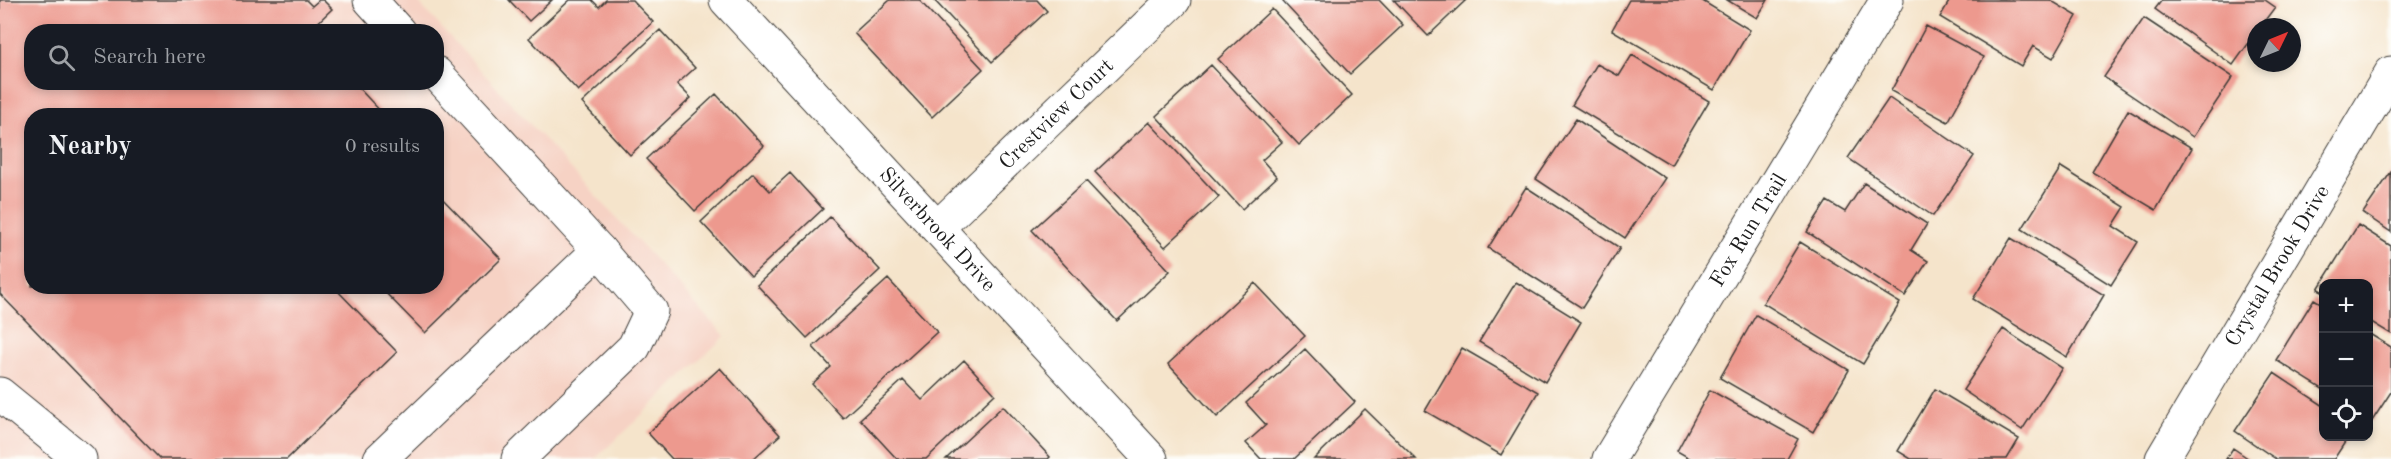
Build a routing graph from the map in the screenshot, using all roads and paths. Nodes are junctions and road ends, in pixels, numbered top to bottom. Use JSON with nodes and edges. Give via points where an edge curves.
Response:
{"nodes":[{"id":1,"x":370,"y":0,"type":"edge"},
{"id":2,"x":726,"y":0,"type":"edge"},
{"id":3,"x":1174,"y":0,"type":"edge"},
{"id":4,"x":1887,"y":0,"type":"edge"},
{"id":5,"x":392,"y":24,"type":"edge"},
{"id":6,"x":2391,"y":73,"type":"edge"},
{"id":7,"x":444,"y":82,"type":"edge"},
{"id":8,"x":937,"y":228,"type":"junction"},
{"id":9,"x":599,"y":250,"type":"junction"},
{"id":10,"x":0,"y":394,"type":"edge"},
{"id":11,"x":14,"y":420,"type":"edge"},
{"id":12,"x":80,"y":459,"type":"edge"},
{"id":13,"x":380,"y":459,"type":"edge"},
{"id":14,"x":518,"y":459,"type":"edge"},
{"id":15,"x":1150,"y":459,"type":"edge"},
{"id":16,"x":1609,"y":459,"type":"edge"},
{"id":17,"x":2162,"y":459,"type":"edge"}],
"edges":[{"from":1,"to":5,"type":"street"},
{"from":2,"to":8,"type":"street","name":"Silverbrook Drive"},
{"from":3,"to":8,"type":"street","name":"Crestview Court"},
{"from":4,"to":16,"type":"street","name":"Fox Run Trail"},
{"from":6,"to":17,"type":"street","name":"Crystal Brook Drive"},
{"from":7,"to":9,"type":"street"},
{"from":8,"to":15,"type":"street","name":"Silverbrook Drive"},
{"from":9,"to":13,"type":"street"},
{"from":9,"to":14,"type":"street","via":[[651,311],[634,347]]},
{"from":10,"to":11,"type":"street"},
{"from":11,"to":12,"type":"street"}]}
